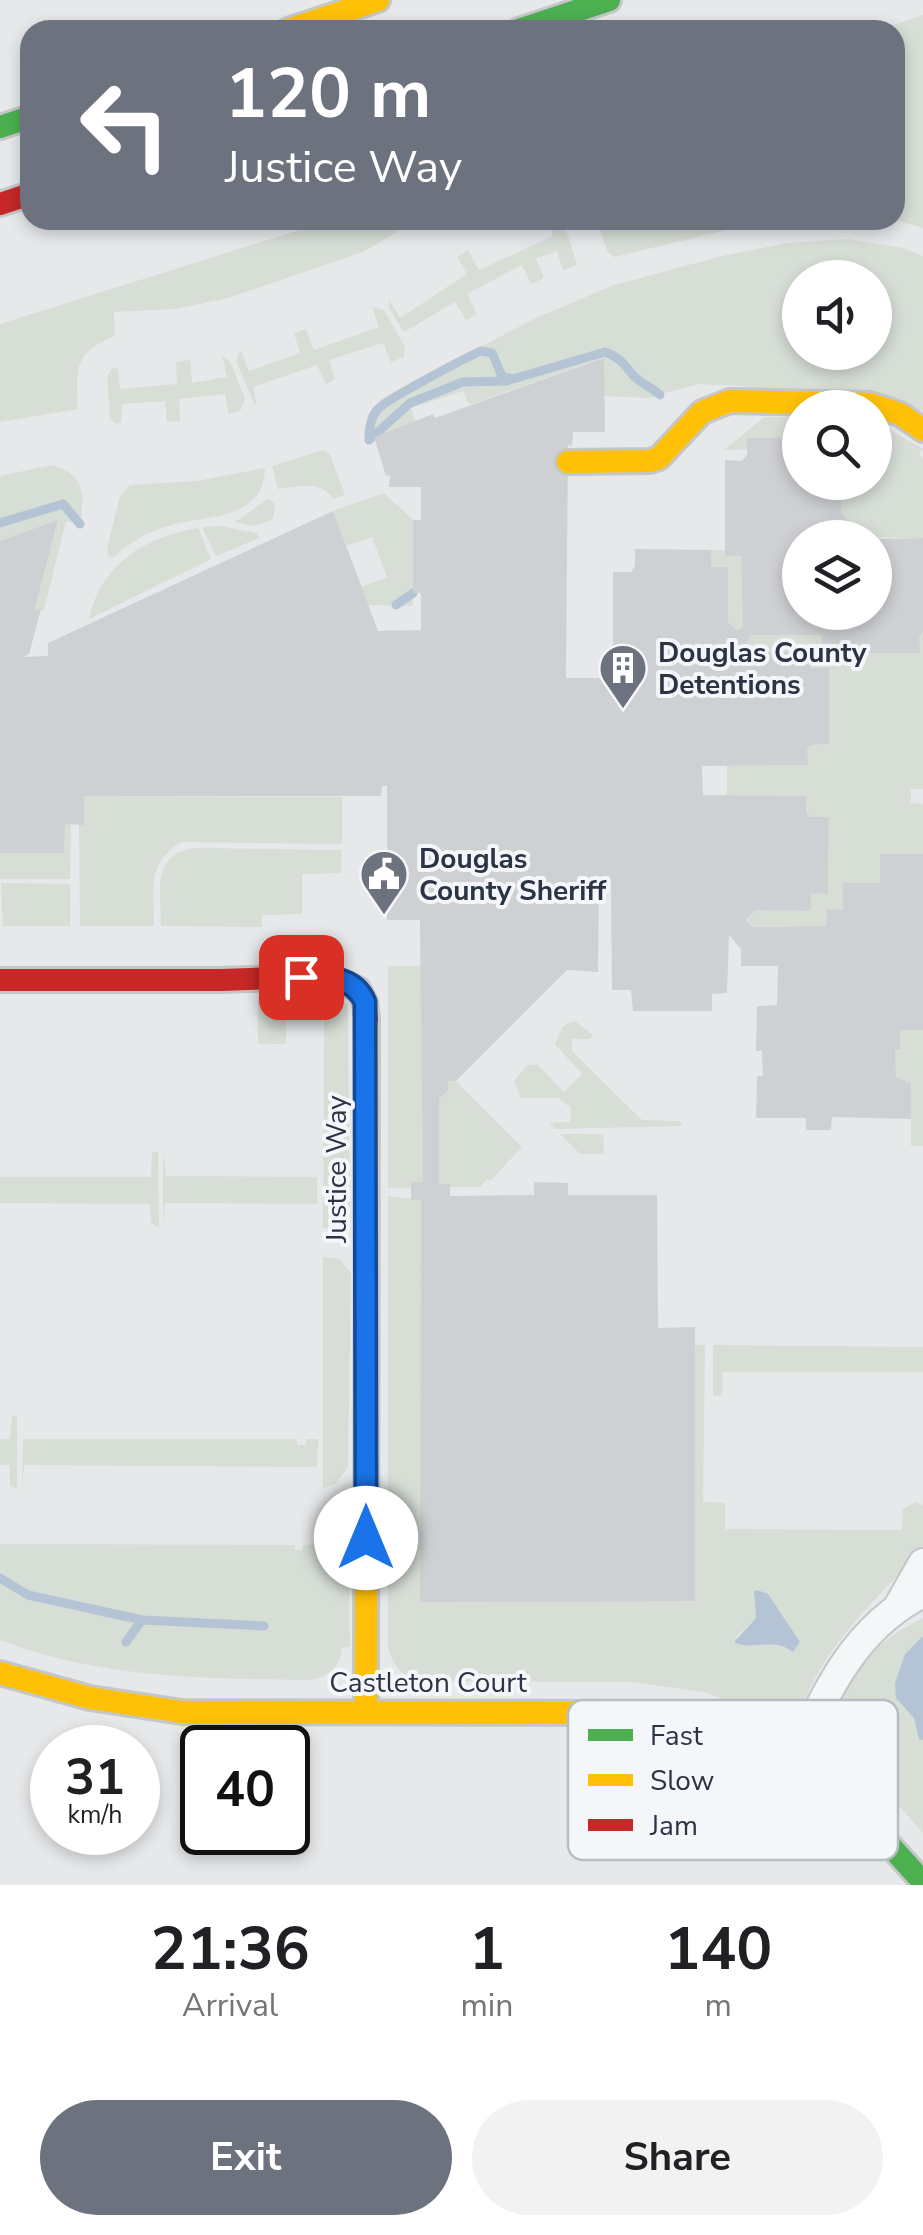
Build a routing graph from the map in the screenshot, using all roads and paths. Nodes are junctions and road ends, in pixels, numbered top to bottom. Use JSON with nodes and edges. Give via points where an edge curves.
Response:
{"nodes":[{"id":1,"x":378,"y":0,"type":"edge"},
{"id":2,"x":609,"y":0,"type":"edge"},
{"id":3,"x":318,"y":20,"type":"edge"},
{"id":4,"x":549,"y":20,"type":"edge"},
{"id":5,"x":923,"y":430,"type":"edge"},
{"id":6,"x":568,"y":462,"type":"dead end"},
{"id":7,"x":0,"y":980,"type":"edge"},
{"id":8,"x":923,"y":1563,"type":"edge"},
{"id":9,"x":911,"y":1599,"type":"edge"},
{"id":10,"x":0,"y":1674,"type":"edge"},
{"id":11,"x":823,"y":1700,"type":"edge"},
{"id":12,"x":366,"y":1712,"type":"junction"},
{"id":13,"x":568,"y":1713,"type":"edge"},
{"id":14,"x":898,"y":1856,"type":"edge"},
{"id":15,"x":923,"y":1882,"type":"edge"}],
"edges":[{"from":1,"to":3,"type":"main road"},
{"from":2,"to":4,"type":"main road"},
{"from":5,"to":6,"type":"main road","via":[[870,404],[730,401],[702,412],[659,458]]},
{"from":7,"to":12,"type":"main road","name":"Justice Way","via":[[326,976],[352,984],[362,995]]},
{"from":8,"to":9,"type":"street"},
{"from":9,"to":11,"type":"street","via":[[870,1630]]},
{"from":10,"to":12,"type":"main road","name":"Castleton Court","via":[[145,1709]]},
{"from":12,"to":13,"type":"main road","name":"Castleton Court"},
{"from":14,"to":15,"type":"main road","name":"Castleton Court"}]}
